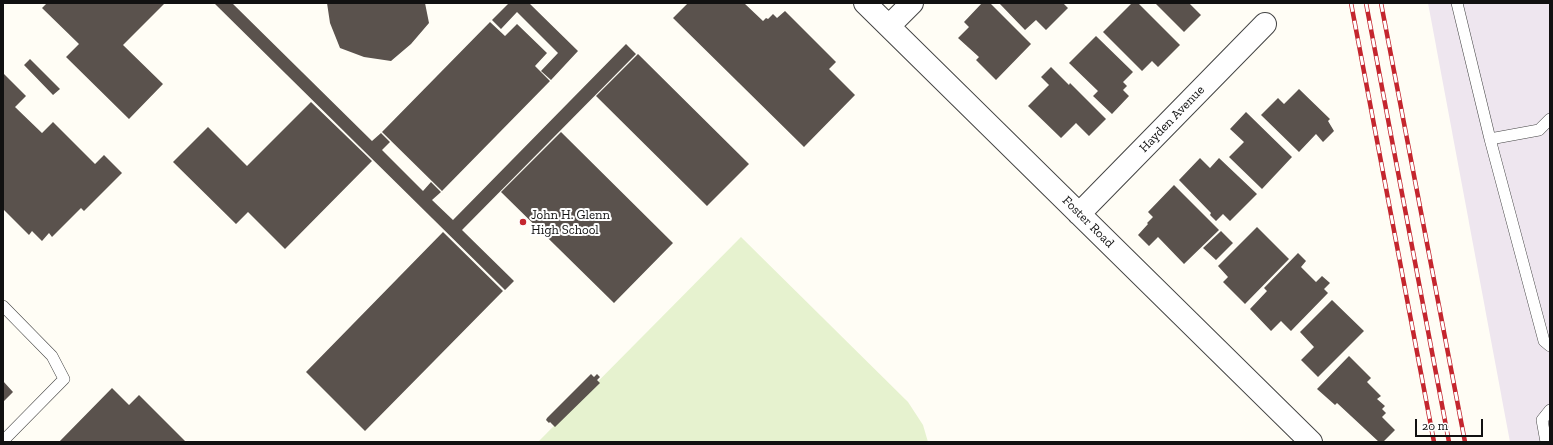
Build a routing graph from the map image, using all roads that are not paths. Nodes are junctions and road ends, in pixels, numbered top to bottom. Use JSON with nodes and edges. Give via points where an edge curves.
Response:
{"nodes":[{"id":1,"x":865,"y":3,"type":"edge"},
{"id":2,"x":912,"y":3,"type":"edge"},
{"id":3,"x":1457,"y":3,"type":"edge"},
{"id":4,"x":1265,"y":24,"type":"dead end"},
{"id":5,"x":889,"y":26,"type":"junction"},
{"id":6,"x":1550,"y":120,"type":"edge"},
{"id":7,"x":1490,"y":139,"type":"junction"},
{"id":8,"x":1080,"y":214,"type":"junction"},
{"id":9,"x":3,"y":306,"type":"edge"},
{"id":10,"x":1550,"y":346,"type":"edge"},
{"id":11,"x":1550,"y":410,"type":"edge"},
{"id":12,"x":1542,"y":420,"type":"junction"},
{"id":13,"x":1550,"y":429,"type":"edge"},
{"id":14,"x":3,"y":441,"type":"edge"},
{"id":15,"x":1311,"y":442,"type":"edge"},
{"id":16,"x":1546,"y":442,"type":"edge"}],
"edges":[{"from":1,"to":5,"type":"street","name":"Foster Road"},
{"from":2,"to":5,"type":"street"},
{"from":3,"to":7,"type":"lane"},
{"from":4,"to":8,"type":"street","name":"Hayden Avenue"},
{"from":5,"to":8,"type":"street","name":"Foster Road"},
{"from":6,"to":7,"type":"lane","via":[[1539,130]]},
{"from":7,"to":10,"type":"lane","via":[[1544,341]]},
{"from":8,"to":15,"type":"street","name":"Foster Road"},
{"from":9,"to":14,"type":"lane","via":[[52,356],[64,379]]},
{"from":11,"to":12,"type":"lane"},
{"from":12,"to":13,"type":"lane"},
{"from":12,"to":16,"type":"lane"}]}
